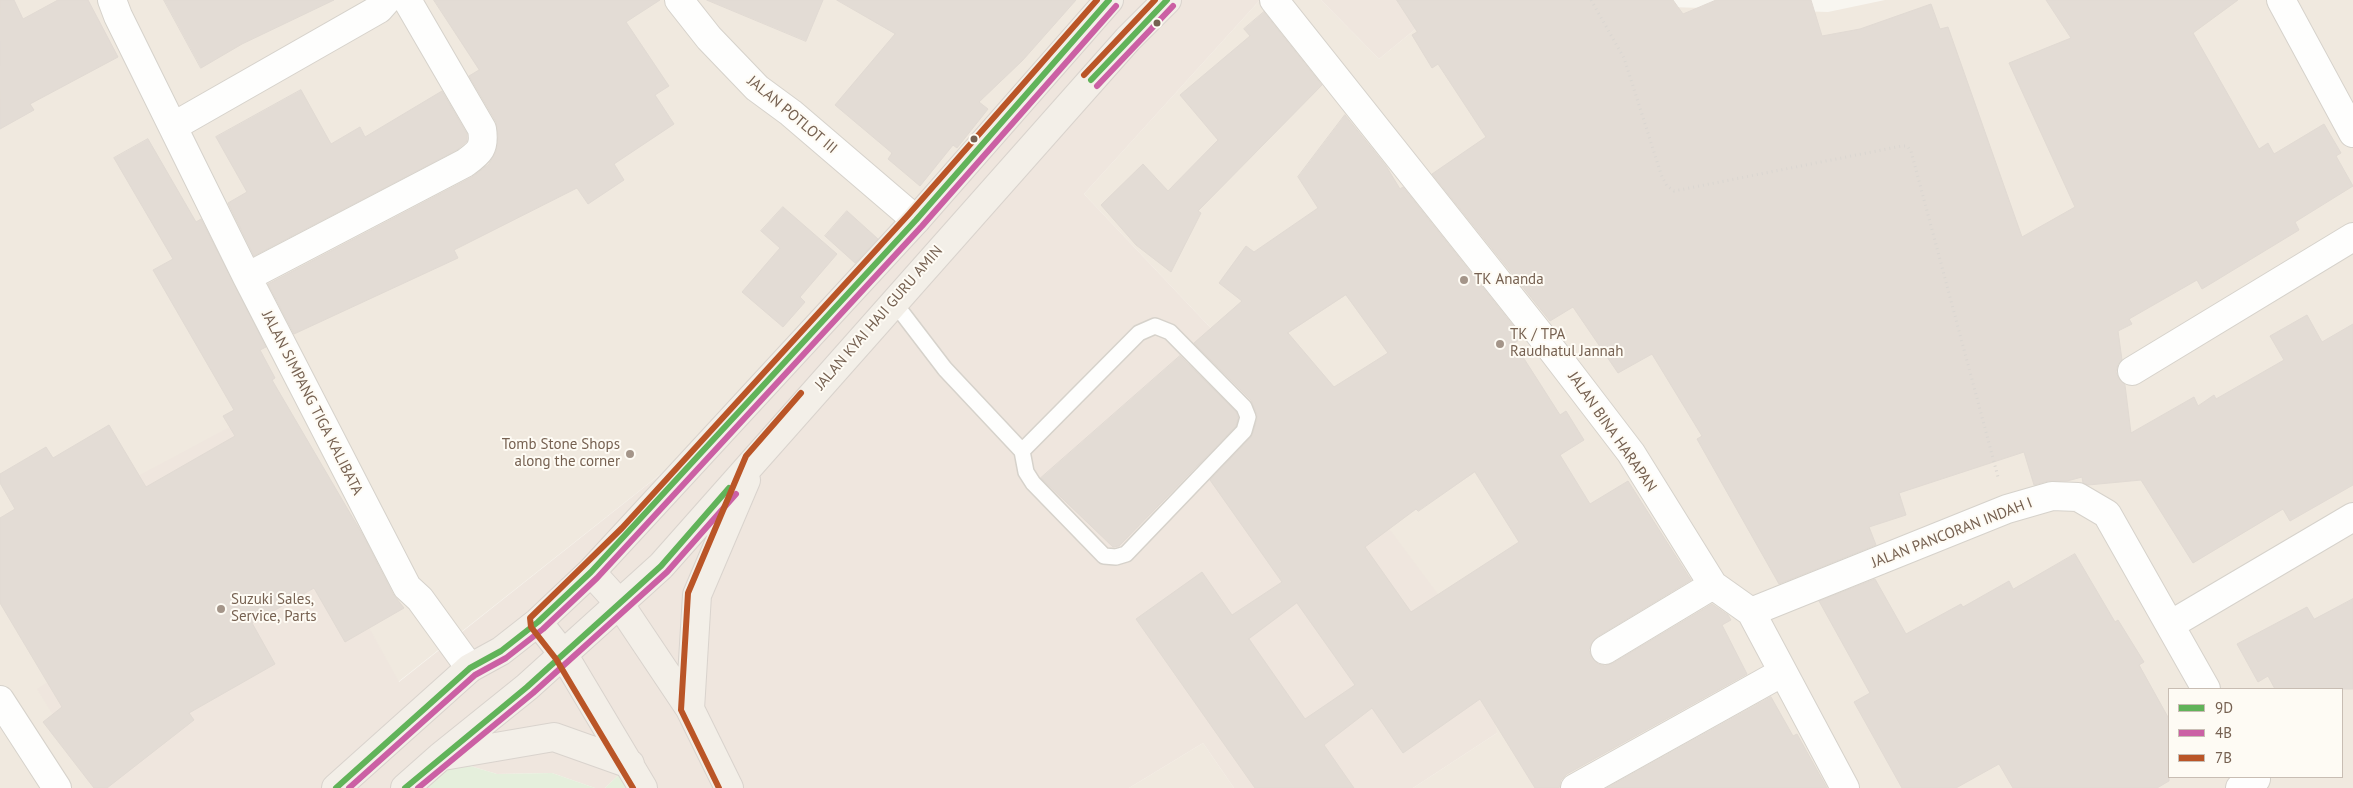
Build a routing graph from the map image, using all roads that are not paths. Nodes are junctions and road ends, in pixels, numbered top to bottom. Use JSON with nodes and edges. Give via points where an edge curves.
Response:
{"nodes":[{"id":1,"x":112,"y":0,"type":"edge"},
{"id":2,"x":387,"y":0,"type":"edge"},
{"id":3,"x":407,"y":0,"type":"edge"},
{"id":4,"x":679,"y":0,"type":"edge"},
{"id":5,"x":1109,"y":0,"type":"edge"},
{"id":6,"x":1168,"y":0,"type":"edge"},
{"id":7,"x":1274,"y":0,"type":"edge"},
{"id":8,"x":2281,"y":0,"type":"edge"},
{"id":9,"x":174,"y":126,"type":"junction"},
{"id":10,"x":2353,"y":133,"type":"edge"},
{"id":11,"x":916,"y":220,"type":"junction"},
{"id":12,"x":2353,"y":237,"type":"edge"},
{"id":13,"x":247,"y":277,"type":"junction"},
{"id":14,"x":893,"y":301,"type":"junction"},
{"id":15,"x":2132,"y":371,"type":"dead end"},
{"id":16,"x":1022,"y":451,"type":"junction"},
{"id":17,"x":754,"y":460,"type":"junction"},
{"id":18,"x":2353,"y":517,"type":"edge"},
{"id":19,"x":591,"y":572,"type":"junction"},
{"id":20,"x":1713,"y":585,"type":"junction"},
{"id":21,"x":619,"y":603,"type":"junction"},
{"id":22,"x":1751,"y":612,"type":"junction"},
{"id":23,"x":538,"y":622,"type":"junction"},
{"id":24,"x":2170,"y":625,"type":"junction"},
{"id":25,"x":1605,"y":650,"type":"dead end"},
{"id":26,"x":564,"y":654,"type":"junction"},
{"id":27,"x":465,"y":662,"type":"junction"},
{"id":28,"x":1783,"y":672,"type":"junction"},
{"id":29,"x":2205,"y":688,"type":"edge"},
{"id":30,"x":0,"y":700,"type":"edge"},
{"id":31,"x":690,"y":709,"type":"junction"},
{"id":32,"x":440,"y":757,"type":"junction"},
{"id":33,"x":630,"y":764,"type":"junction"},
{"id":34,"x":57,"y":788,"type":"edge"},
{"id":35,"x":336,"y":788,"type":"edge"},
{"id":36,"x":405,"y":788,"type":"edge"},
{"id":37,"x":643,"y":788,"type":"edge"},
{"id":38,"x":729,"y":788,"type":"edge"},
{"id":39,"x":1575,"y":788,"type":"edge"},
{"id":40,"x":1845,"y":788,"type":"edge"}],
"edges":[{"from":1,"to":9,"type":"street","name":"JALAN SIMPANG TIGA KALIBATA"},
{"from":2,"to":9,"type":"street","via":[[379,9]]},
{"from":3,"to":13,"type":"street","via":[[482,129],[484,141],[478,154]]},
{"from":4,"to":11,"type":"street","name":"JALAN POTLOT III","via":[[709,38],[757,88]]},
{"from":5,"to":11,"type":"main road"},
{"from":6,"to":14,"type":"main road","name":"JALAN KYAI HAJI GURU AMIN","via":[[1128,39]]},
{"from":7,"to":20,"type":"street","name":"JALAN BINA HARAPAN","via":[[1546,342],[1630,453]]},
{"from":8,"to":10,"type":"street"},
{"from":9,"to":13,"type":"street","name":"JALAN SIMPANG TIGA KALIBATA"},
{"from":11,"to":19,"type":"main road"},
{"from":12,"to":15,"type":"street"},
{"from":13,"to":27,"type":"street","name":"JALAN SIMPANG TIGA KALIBATA","via":[[407,586]]},
{"from":14,"to":16,"type":"lane","via":[[945,369]]},
{"from":14,"to":17,"type":"main road","name":"JALAN KYAI HAJI GURU AMIN"},
{"from":16,"to":16,"type":"lane","via":[[1139,333],[1155,326],[1170,332],[1244,406],[1248,417],[1244,430],[1126,554],[1116,557],[1104,556],[1033,483],[1026,472]]},
{"from":17,"to":21,"type":"main road","name":"JALAN KYAI HAJI GURU AMIN","via":[[660,566]]},
{"from":17,"to":31,"type":"main road","via":[[698,595]]},
{"from":18,"to":24,"type":"street"},
{"from":19,"to":21,"type":"main road"},
{"from":19,"to":23,"type":"main road"},
{"from":20,"to":22,"type":"street","name":"JALAN BINA HARAPAN"},
{"from":20,"to":25,"type":"street"},
{"from":21,"to":26,"type":"main road","name":"JALAN KYAI HAJI GURU AMIN"},
{"from":21,"to":31,"type":"main road"},
{"from":22,"to":24,"type":"street","name":"JALAN PANCORAN INDAH I","via":[[2007,509],[2052,496],[2078,497],[2107,514]]},
{"from":22,"to":28,"type":"street","name":"JALAN BINA HARAPAN"},
{"from":23,"to":26,"type":"main road"},
{"from":23,"to":27,"type":"main road","via":[[501,651]]},
{"from":24,"to":29,"type":"street","name":"JALAN PANCORAN INDAH I"},
{"from":26,"to":32,"type":"main road","name":"JALAN KYAI HAJI GURU AMIN"},
{"from":26,"to":33,"type":"main road"},
{"from":27,"to":35,"type":"main road"},
{"from":28,"to":39,"type":"street"},
{"from":28,"to":40,"type":"street","name":"JALAN BINA HARAPAN"},
{"from":30,"to":34,"type":"street"},
{"from":31,"to":38,"type":"main road"},
{"from":32,"to":33,"type":"main road","via":[[554,737]]},
{"from":32,"to":36,"type":"main road","name":"JALAN KYAI HAJI GURU AMIN"},
{"from":33,"to":37,"type":"main road"}]}
